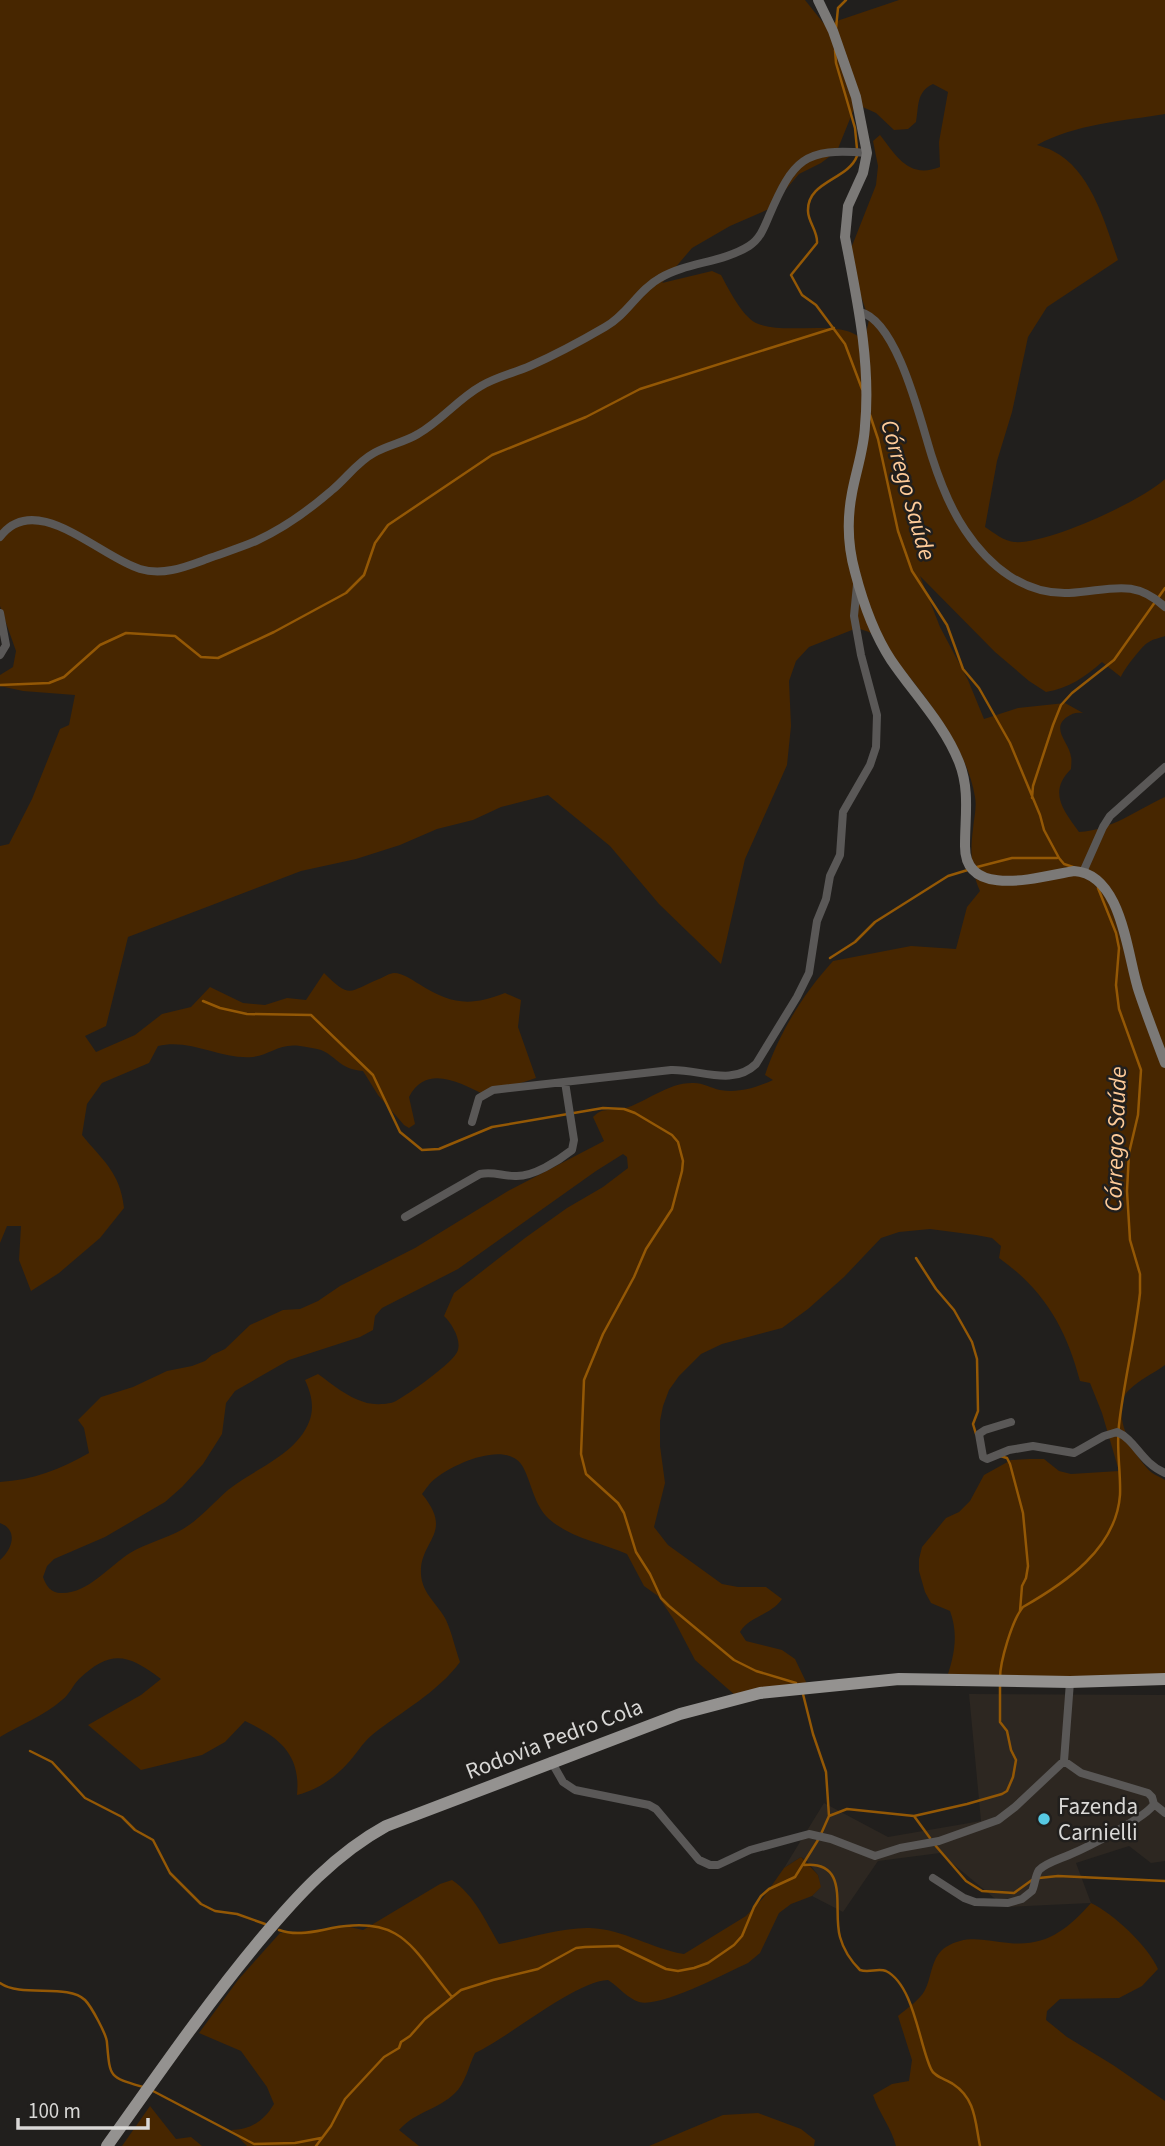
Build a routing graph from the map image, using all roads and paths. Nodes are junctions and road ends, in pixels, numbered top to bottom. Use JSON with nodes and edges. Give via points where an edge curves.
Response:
{"nodes":[{"id":1,"x":818,"y":0,"type":"edge"},
{"id":2,"x":867,"y":153,"type":"junction"},
{"id":3,"x":860,"y":312,"type":"junction"},
{"id":4,"x":0,"y":537,"type":"edge"},
{"id":5,"x":857,"y":581,"type":"junction"},
{"id":6,"x":1165,"y":607,"type":"edge"},
{"id":7,"x":0,"y":613,"type":"edge"},
{"id":8,"x":0,"y":655,"type":"edge"},
{"id":9,"x":1165,"y":767,"type":"edge"},
{"id":10,"x":1083,"y":872,"type":"junction"},
{"id":11,"x":1165,"y":1063,"type":"edge"},
{"id":12,"x":565,"y":1082,"type":"junction"},
{"id":13,"x":472,"y":1122,"type":"dead end"},
{"id":14,"x":405,"y":1217,"type":"dead end"},
{"id":15,"x":1011,"y":1422,"type":"dead end"},
{"id":16,"x":1165,"y":1473,"type":"edge"},
{"id":17,"x":1165,"y":1679,"type":"edge"},
{"id":18,"x":1070,"y":1682,"type":"junction"},
{"id":19,"x":551,"y":1761,"type":"junction"},
{"id":20,"x":1064,"y":1761,"type":"junction"},
{"id":21,"x":1154,"y":1804,"type":"junction"},
{"id":22,"x":1165,"y":1813,"type":"edge"},
{"id":23,"x":933,"y":1878,"type":"dead end"},
{"id":24,"x":107,"y":2146,"type":"edge"}],
"edges":[{"from":1,"to":2,"type":"street","via":[[856,97]]},
{"from":2,"to":3,"type":"street","via":[[845,225]]},
{"from":2,"to":4,"type":"street","via":[[828,151],[802,161],[789,174],[759,238],[751,245],[660,277],[606,327],[539,362],[479,386],[418,434],[373,453],[332,491],[259,540],[157,572],[123,562],[38,519],[24,519]]},
{"from":3,"to":5,"type":"street","via":[[867,394],[862,458],[849,524]]},
{"from":3,"to":6,"type":"street","via":[[871,316],[886,334],[908,381],[946,494],[963,528],[1000,571],[1049,592],[1132,588],[1149,593]]},
{"from":5,"to":10,"type":"street","via":[[881,642],[949,740],[959,762],[967,800],[966,859],[973,872],[1011,882]]},
{"from":5,"to":12,"type":"street","via":[[854,616],[877,715],[876,747],[843,812],[840,855],[817,921],[809,973],[797,997],[756,1064],[742,1074],[671,1069]]},
{"from":7,"to":8,"type":"street","via":[[6,645]]},
{"from":9,"to":10,"type":"street","via":[[1110,816]]},
{"from":10,"to":11,"type":"street","via":[[1102,886],[1119,915]]},
{"from":12,"to":13,"type":"street","via":[[486,1092],[479,1098]]},
{"from":12,"to":14,"type":"street","via":[[572,1150],[524,1175],[480,1174]]},
{"from":15,"to":16,"type":"street","via":[[979,1434],[983,1457],[1033,1446],[1074,1453],[1117,1432]]},
{"from":17,"to":18,"type":"main road","name":"Rodovia Pedro Cola"},
{"from":18,"to":19,"type":"main road","name":"Rodovia Pedro Cola","via":[[888,1679],[760,1693],[680,1714]]},
{"from":18,"to":20,"type":"street"},
{"from":19,"to":20,"type":"street","via":[[563,1782],[575,1790],[656,1809],[699,1860],[710,1865],[802,1835],[820,1836],[875,1856],[939,1841],[998,1820]]},
{"from":19,"to":24,"type":"main road","name":"Rodovia Pedro Cola","via":[[386,1826],[334,1860],[218,1991]]},
{"from":20,"to":21,"type":"street","via":[[1081,1773],[1148,1793]]},
{"from":21,"to":22,"type":"street"},
{"from":21,"to":23,"type":"street","via":[[1138,1818],[1045,1866],[1032,1891],[1015,1902],[970,1901]]}]}
